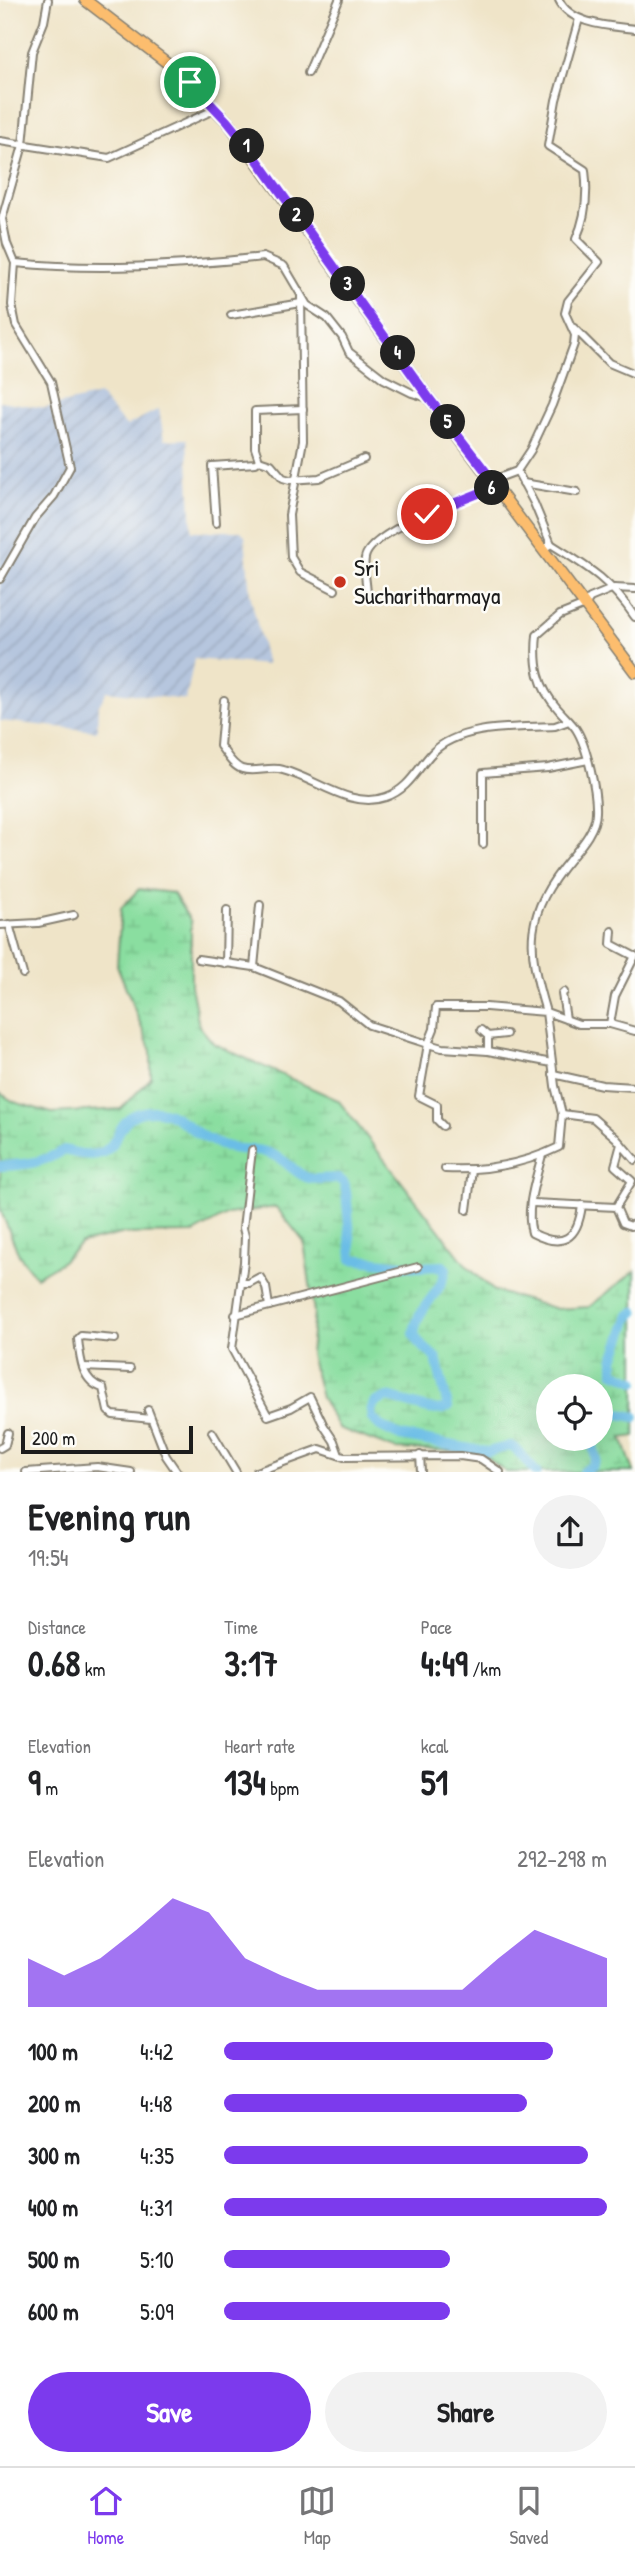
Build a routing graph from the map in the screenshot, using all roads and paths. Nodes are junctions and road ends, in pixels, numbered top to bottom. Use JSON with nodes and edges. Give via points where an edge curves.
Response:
{"nodes":[{"id":1,"x":48,"y":0,"type":"edge"},
{"id":2,"x":85,"y":0,"type":"edge"},
{"id":3,"x":339,"y":0,"type":"edge"},
{"id":4,"x":559,"y":0,"type":"edge"},
{"id":5,"x":579,"y":19,"type":"junction"},
{"id":6,"x":635,"y":29,"type":"edge"},
{"id":7,"x":308,"y":73,"type":"dead end"},
{"id":8,"x":216,"y":109,"type":"junction"},
{"id":9,"x":0,"y":141,"type":"edge"},
{"id":10,"x":23,"y":145,"type":"junction"},
{"id":11,"x":15,"y":263,"type":"junction"},
{"id":12,"x":301,"y":299,"type":"junction"},
{"id":13,"x":231,"y":315,"type":"dead end"},
{"id":14,"x":571,"y":325,"type":"junction"},
{"id":15,"x":635,"y":374,"type":"edge"},
{"id":16,"x":429,"y":398,"type":"junction"},
{"id":17,"x":303,"y":409,"type":"junction"},
{"id":18,"x":364,"y":459,"type":"dead end"},
{"id":19,"x":259,"y":460,"type":"junction"},
{"id":20,"x":517,"y":471,"type":"junction"},
{"id":21,"x":296,"y":478,"type":"junction"},
{"id":22,"x":495,"y":483,"type":"junction"},
{"id":23,"x":523,"y":483,"type":"junction"},
{"id":24,"x":577,"y":492,"type":"dead end"},
{"id":25,"x":216,"y":523,"type":"dead end"},
{"id":26,"x":547,"y":547,"type":"junction"},
{"id":27,"x":0,"y":579,"type":"edge"},
{"id":28,"x":614,"y":588,"type":"junction"},
{"id":29,"x":635,"y":589,"type":"edge"},
{"id":30,"x":335,"y":590,"type":"dead end"},
{"id":31,"x":366,"y":596,"type":"dead end"},
{"id":32,"x":584,"y":605,"type":"junction"},
{"id":33,"x":635,"y":617,"type":"edge"},
{"id":34,"x":635,"y":672,"type":"edge"},
{"id":35,"x":224,"y":700,"type":"dead end"},
{"id":36,"x":569,"y":721,"type":"junction"},
{"id":37,"x":588,"y":760,"type":"junction"},
{"id":38,"x":483,"y":844,"type":"dead end"},
{"id":39,"x":260,"y":905,"type":"dead end"},
{"id":40,"x":227,"y":910,"type":"dead end"},
{"id":41,"x":74,"y":915,"type":"dead end"},
{"id":42,"x":9,"y":924,"type":"junction"},
{"id":43,"x":0,"y":925,"type":"edge"},
{"id":44,"x":612,"y":931,"type":"dead end"},
{"id":45,"x":635,"y":956,"type":"edge"},
{"id":46,"x":198,"y":959,"type":"dead end"},
{"id":47,"x":226,"y":964,"type":"junction"},
{"id":48,"x":254,"y":967,"type":"junction"},
{"id":49,"x":23,"y":974,"type":"dead end"},
{"id":50,"x":565,"y":992,"type":"dead end"},
{"id":51,"x":546,"y":1012,"type":"junction"},
{"id":52,"x":566,"y":1018,"type":"junction"},
{"id":53,"x":610,"y":1024,"type":"junction"},
{"id":54,"x":481,"y":1030,"type":"dead end"},
{"id":55,"x":635,"y":1031,"type":"edge"},
{"id":56,"x":506,"y":1034,"type":"dead end"},
{"id":57,"x":488,"y":1036,"type":"junction"},
{"id":58,"x":428,"y":1044,"type":"junction"},
{"id":59,"x":488,"y":1051,"type":"junction"},
{"id":60,"x":552,"y":1063,"type":"junction"},
{"id":61,"x":553,"y":1074,"type":"junction"},
{"id":62,"x":634,"y":1087,"type":"edge"},
{"id":63,"x":562,"y":1114,"type":"junction"},
{"id":64,"x":443,"y":1126,"type":"dead end"},
{"id":65,"x":621,"y":1144,"type":"junction"},
{"id":66,"x":252,"y":1150,"type":"dead end"},
{"id":67,"x":542,"y":1155,"type":"junction"},
{"id":68,"x":635,"y":1160,"type":"edge"},
{"id":69,"x":445,"y":1169,"type":"dead end"},
{"id":70,"x":472,"y":1170,"type":"junction"},
{"id":71,"x":533,"y":1203,"type":"junction"},
{"id":72,"x":582,"y":1205,"type":"junction"},
{"id":73,"x":616,"y":1207,"type":"junction"},
{"id":74,"x":467,"y":1210,"type":"dead end"},
{"id":75,"x":635,"y":1223,"type":"edge"},
{"id":76,"x":418,"y":1267,"type":"dead end"},
{"id":77,"x":241,"y":1283,"type":"junction"},
{"id":78,"x":269,"y":1306,"type":"junction"},
{"id":79,"x":235,"y":1315,"type":"junction"},
{"id":80,"x":115,"y":1339,"type":"dead end"},
{"id":81,"x":83,"y":1367,"type":"junction"},
{"id":82,"x":130,"y":1369,"type":"dead end"},
{"id":83,"x":148,"y":1410,"type":"dead end"},
{"id":84,"x":151,"y":1419,"type":"junction"},
{"id":85,"x":212,"y":1432,"type":"dead end"},
{"id":86,"x":8,"y":1433,"type":"dead end"},
{"id":87,"x":0,"y":1448,"type":"edge"},
{"id":88,"x":339,"y":1455,"type":"junction"},
{"id":89,"x":420,"y":1455,"type":"junction"},
{"id":90,"x":26,"y":1472,"type":"edge"},
{"id":91,"x":131,"y":1472,"type":"edge"},
{"id":92,"x":177,"y":1472,"type":"edge"},
{"id":93,"x":236,"y":1472,"type":"edge"},
{"id":94,"x":256,"y":1472,"type":"edge"},
{"id":95,"x":421,"y":1472,"type":"edge"},
{"id":96,"x":500,"y":1472,"type":"edge"}],
"edges":[{"from":1,"to":10,"type":"street","via":[[32,52]]},
{"from":2,"to":8,"type":"main road","via":[[170,65]]},
{"from":3,"to":7,"type":"street"},
{"from":4,"to":5,"type":"street"},
{"from":5,"to":6,"type":"street"},
{"from":5,"to":14,"type":"street","via":[[548,146],[584,170],[583,225],[576,239],[599,262],[568,301],[565,313]]},
{"from":8,"to":10,"type":"street","via":[[109,158]]},
{"from":8,"to":16,"type":"main road"},
{"from":9,"to":10,"type":"street"},
{"from":10,"to":11,"type":"street","via":[[2,219]]},
{"from":11,"to":12,"type":"street","via":[[118,267],[263,257],[284,266]]},
{"from":11,"to":27,"type":"street","via":[[12,305],[16,325],[51,382],[70,467]]},
{"from":12,"to":13,"type":"street"},
{"from":12,"to":16,"type":"street","via":[[327,318],[349,352],[384,379]]},
{"from":12,"to":17,"type":"street"},
{"from":14,"to":15,"type":"street","via":[[609,363]]},
{"from":14,"to":20,"type":"street","via":[[574,344],[552,405]]},
{"from":16,"to":22,"type":"main road"},
{"from":17,"to":19,"type":"street","via":[[255,411]]},
{"from":17,"to":21,"type":"street"},
{"from":18,"to":21,"type":"street","via":[[319,478]]},
{"from":19,"to":21,"type":"street","via":[[271,464],[284,478]]},
{"from":19,"to":25,"type":"street","via":[[212,466]]},
{"from":20,"to":22,"type":"street"},
{"from":20,"to":23,"type":"street"},
{"from":21,"to":30,"type":"street","via":[[289,515],[291,557],[300,572]]},
{"from":22,"to":26,"type":"main road"},
{"from":22,"to":31,"type":"street","via":[[402,525],[372,547],[365,556]]},
{"from":23,"to":24,"type":"street"},
{"from":23,"to":26,"type":"street"},
{"from":26,"to":28,"type":"street","via":[[594,571]]},
{"from":26,"to":32,"type":"main road"},
{"from":28,"to":29,"type":"street"},
{"from":28,"to":32,"type":"street","via":[[590,597]]},
{"from":28,"to":33,"type":"street"},
{"from":32,"to":34,"type":"main road"},
{"from":32,"to":36,"type":"street","via":[[561,615],[537,635],[541,686]]},
{"from":35,"to":36,"type":"street","via":[[220,746],[235,765],[277,768],[355,799],[385,798],[406,786],[449,739]]},
{"from":36,"to":37,"type":"street"},
{"from":37,"to":38,"type":"street","via":[[483,773]]},
{"from":37,"to":51,"type":"street","via":[[597,814],[586,840],[539,907],[533,925],[533,970]]},
{"from":39,"to":48,"type":"street"},
{"from":40,"to":47,"type":"street"},
{"from":41,"to":42,"type":"street"},
{"from":42,"to":43,"type":"street"},
{"from":42,"to":49,"type":"street"},
{"from":44,"to":45,"type":"street","via":[[611,944]]},
{"from":45,"to":53,"type":"street","via":[[615,996]]},
{"from":46,"to":47,"type":"street"},
{"from":47,"to":48,"type":"street"},
{"from":48,"to":58,"type":"street","via":[[339,1001],[369,1025]]},
{"from":50,"to":52,"type":"street"},
{"from":51,"to":52,"type":"street"},
{"from":51,"to":58,"type":"street","via":[[436,1007],[435,1029]]},
{"from":51,"to":60,"type":"street"},
{"from":52,"to":53,"type":"street","via":[[579,1024]]},
{"from":53,"to":55,"type":"street"},
{"from":54,"to":57,"type":"street"},
{"from":56,"to":57,"type":"street"},
{"from":57,"to":59,"type":"street"},
{"from":58,"to":59,"type":"street"},
{"from":58,"to":64,"type":"street","via":[[419,1096],[437,1105],[437,1119]]},
{"from":59,"to":60,"type":"street"},
{"from":60,"to":61,"type":"street"},
{"from":61,"to":62,"type":"street"},
{"from":61,"to":63,"type":"street"},
{"from":63,"to":65,"type":"street","via":[[593,1118]]},
{"from":63,"to":67,"type":"street","via":[[559,1147]]},
{"from":65,"to":68,"type":"street"},
{"from":65,"to":73,"type":"street","via":[[615,1166],[632,1181]]},
{"from":66,"to":77,"type":"street"},
{"from":67,"to":70,"type":"street"},
{"from":67,"to":71,"type":"street"},
{"from":69,"to":70,"type":"street"},
{"from":70,"to":74,"type":"street"},
{"from":71,"to":72,"type":"street"},
{"from":71,"to":72,"type":"street","via":[[532,1233],[562,1242],[578,1227]]},
{"from":72,"to":73,"type":"street"},
{"from":73,"to":75,"type":"street","via":[[623,1223]]},
{"from":76,"to":78,"type":"street"},
{"from":77,"to":78,"type":"street","via":[[260,1278]]},
{"from":77,"to":79,"type":"street"},
{"from":78,"to":79,"type":"street"},
{"from":79,"to":88,"type":"street","via":[[232,1349],[268,1416],[310,1397]]},
{"from":80,"to":81,"type":"street","via":[[81,1336]]},
{"from":81,"to":82,"type":"street"},
{"from":81,"to":84,"type":"street","via":[[93,1384],[103,1388],[113,1415]]},
{"from":83,"to":84,"type":"street"},
{"from":84,"to":92,"type":"street"},
{"from":85,"to":93,"type":"street"},
{"from":86,"to":87,"type":"street"},
{"from":88,"to":89,"type":"street"},
{"from":88,"to":94,"type":"street","via":[[320,1449]]},
{"from":89,"to":95,"type":"street"},
{"from":89,"to":96,"type":"street","via":[[481,1459]]},
{"from":90,"to":91,"type":"street","via":[[97,1468]]}]}
